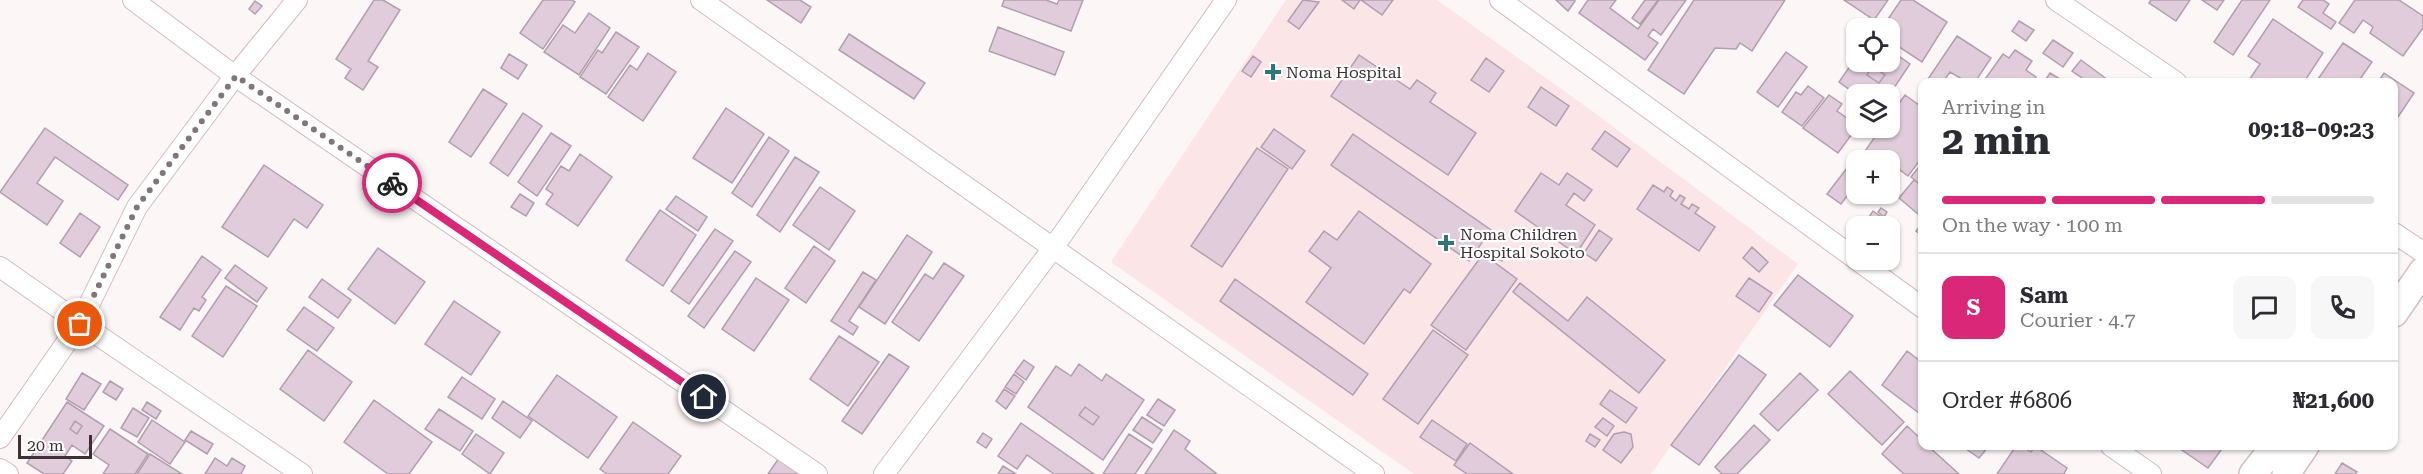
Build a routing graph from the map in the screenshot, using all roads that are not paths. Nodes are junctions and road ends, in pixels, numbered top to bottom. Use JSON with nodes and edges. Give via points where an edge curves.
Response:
{"nodes":[{"id":1,"x":133,"y":0,"type":"edge"},
{"id":2,"x":297,"y":0,"type":"edge"},
{"id":3,"x":701,"y":0,"type":"edge"},
{"id":4,"x":1226,"y":0,"type":"edge"},
{"id":5,"x":1500,"y":0,"type":"edge"},
{"id":6,"x":2056,"y":0,"type":"edge"},
{"id":7,"x":236,"y":76,"type":"junction"},
{"id":8,"x":2170,"y":78,"type":"edge"},
{"id":9,"x":2398,"y":236,"type":"edge"},
{"id":10,"x":1053,"y":248,"type":"junction"},
{"id":11,"x":2422,"y":257,"type":"edge"},
{"id":12,"x":0,"y":267,"type":"edge"},
{"id":13,"x":2398,"y":283,"type":"edge"},
{"id":14,"x":1918,"y":304,"type":"edge"},
{"id":15,"x":2398,"y":305,"type":"edge"},
{"id":16,"x":80,"y":324,"type":"junction"},
{"id":17,"x":0,"y":438,"type":"edge"},
{"id":18,"x":2117,"y":450,"type":"edge"},
{"id":19,"x":2272,"y":450,"type":"edge"},
{"id":20,"x":2302,"y":450,"type":"edge"},
{"id":21,"x":0,"y":469,"type":"edge"},
{"id":22,"x":8,"y":474,"type":"edge"},
{"id":23,"x":302,"y":474,"type":"edge"},
{"id":24,"x":817,"y":474,"type":"edge"},
{"id":25,"x":884,"y":474,"type":"edge"},
{"id":26,"x":1374,"y":474,"type":"edge"},
{"id":27,"x":2151,"y":474,"type":"edge"},
{"id":28,"x":2253,"y":474,"type":"edge"},
{"id":29,"x":2286,"y":474,"type":"edge"}],
"edges":[{"from":1,"to":7,"type":"street"},
{"from":2,"to":7,"type":"street"},
{"from":3,"to":10,"type":"street"},
{"from":4,"to":10,"type":"street"},
{"from":5,"to":14,"type":"street"},
{"from":6,"to":8,"type":"street"},
{"from":7,"to":16,"type":"street","via":[[137,207]]},
{"from":7,"to":24,"type":"street"},
{"from":9,"to":11,"type":"street"},
{"from":10,"to":25,"type":"street"},
{"from":10,"to":26,"type":"street"},
{"from":11,"to":13,"type":"main road"},
{"from":11,"to":15,"type":"main road"},
{"from":12,"to":16,"type":"street"},
{"from":16,"to":17,"type":"street"},
{"from":16,"to":23,"type":"street"},
{"from":18,"to":27,"type":"street"},
{"from":19,"to":28,"type":"main road"},
{"from":20,"to":29,"type":"main road"},
{"from":21,"to":22,"type":"street"}]}
